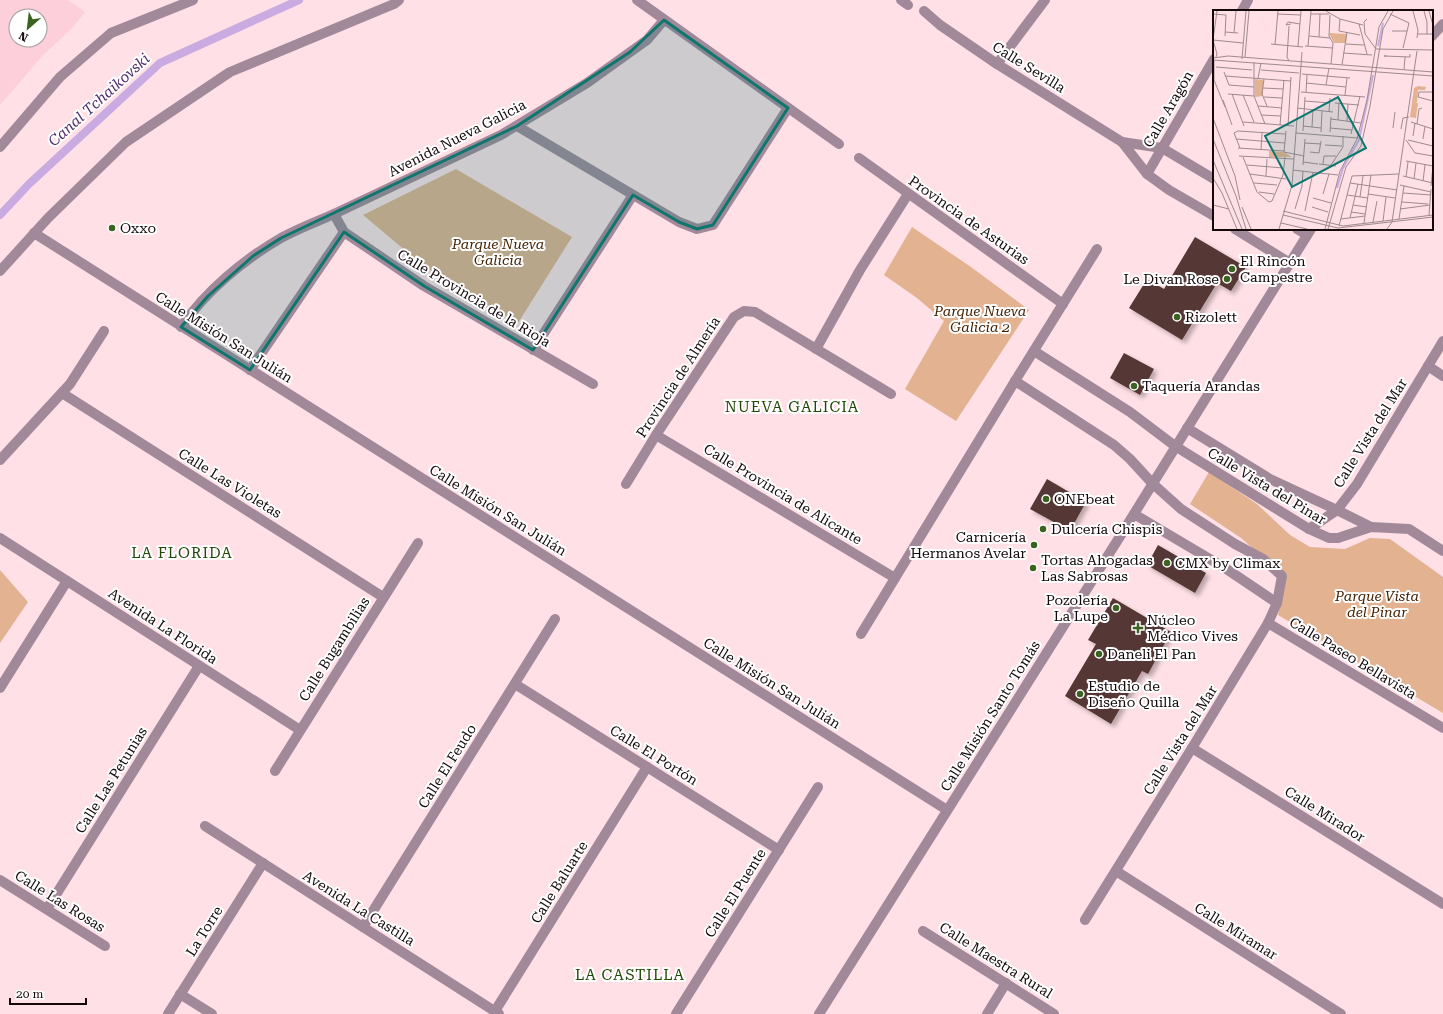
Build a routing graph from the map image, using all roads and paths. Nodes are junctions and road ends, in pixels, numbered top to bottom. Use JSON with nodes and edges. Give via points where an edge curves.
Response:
{"nodes":[{"id":1,"x":193,"y":0,"type":"edge"},
{"id":2,"x":400,"y":0,"type":"edge"},
{"id":3,"x":637,"y":0,"type":"edge"},
{"id":4,"x":1045,"y":0,"type":"edge"},
{"id":5,"x":1248,"y":0,"type":"edge"},
{"id":6,"x":1243,"y":10,"type":"edge"},
{"id":7,"x":924,"y":11,"type":"dead end"},
{"id":8,"x":664,"y":20,"type":"junction"},
{"id":9,"x":1443,"y":24,"type":"edge"},
{"id":10,"x":1433,"y":35,"type":"edge"},
{"id":11,"x":1213,"y":61,"type":"edge"},
{"id":12,"x":996,"y":64,"type":"junction"},
{"id":13,"x":788,"y":108,"type":"junction"},
{"id":14,"x":517,"y":126,"type":"junction"},
{"id":15,"x":1122,"y":142,"type":"junction"},
{"id":16,"x":839,"y":144,"type":"dead end"},
{"id":17,"x":0,"y":147,"type":"edge"},
{"id":18,"x":1162,"y":148,"type":"junction"},
{"id":19,"x":859,"y":158,"type":"dead end"},
{"id":20,"x":1146,"y":174,"type":"junction"},
{"id":21,"x":1213,"y":178,"type":"edge"},
{"id":22,"x":908,"y":194,"type":"junction"},
{"id":23,"x":633,"y":195,"type":"junction"},
{"id":24,"x":334,"y":214,"type":"junction"},
{"id":25,"x":1213,"y":215,"type":"edge"},
{"id":26,"x":1238,"y":230,"type":"edge"},
{"id":27,"x":344,"y":232,"type":"junction"},
{"id":28,"x":1309,"y":232,"type":"edge"},
{"id":29,"x":34,"y":233,"type":"junction"},
{"id":30,"x":1097,"y":249,"type":"dead end"},
{"id":31,"x":1290,"y":263,"type":"junction"},
{"id":32,"x":0,"y":270,"type":"edge"},
{"id":33,"x":1063,"y":304,"type":"junction"},
{"id":34,"x":181,"y":327,"type":"junction"},
{"id":35,"x":104,"y":331,"type":"dead end"},
{"id":36,"x":1443,"y":341,"type":"edge"},
{"id":37,"x":816,"y":349,"type":"junction"},
{"id":38,"x":533,"y":350,"type":"junction"},
{"id":39,"x":1034,"y":351,"type":"junction"},
{"id":40,"x":1428,"y":366,"type":"junction"},
{"id":41,"x":250,"y":370,"type":"junction"},
{"id":42,"x":1443,"y":376,"type":"edge"},
{"id":43,"x":1015,"y":381,"type":"junction"},
{"id":44,"x":593,"y":384,"type":"dead end"},
{"id":45,"x":62,"y":393,"type":"junction"},
{"id":46,"x":891,"y":394,"type":"dead end"},
{"id":47,"x":1187,"y":428,"type":"junction"},
{"id":48,"x":656,"y":435,"type":"junction"},
{"id":49,"x":1175,"y":446,"type":"junction"},
{"id":50,"x":0,"y":460,"type":"edge"},
{"id":51,"x":1152,"y":483,"type":"junction"},
{"id":52,"x":626,"y":484,"type":"dead end"},
{"id":53,"x":1337,"y":510,"type":"junction"},
{"id":54,"x":1134,"y":514,"type":"junction"},
{"id":55,"x":1370,"y":527,"type":"junction"},
{"id":56,"x":1309,"y":529,"type":"junction"},
{"id":57,"x":0,"y":538,"type":"edge"},
{"id":58,"x":418,"y":543,"type":"dead end"},
{"id":59,"x":0,"y":545,"type":"edge"},
{"id":60,"x":11,"y":545,"type":"junction"},
{"id":61,"x":1443,"y":551,"type":"edge"},
{"id":62,"x":896,"y":578,"type":"junction"},
{"id":63,"x":67,"y":581,"type":"junction"},
{"id":64,"x":383,"y":597,"type":"junction"},
{"id":65,"x":1277,"y":603,"type":"junction"},
{"id":66,"x":555,"y":619,"type":"dead end"},
{"id":67,"x":1268,"y":623,"type":"junction"},
{"id":68,"x":861,"y":634,"type":"dead end"},
{"id":69,"x":199,"y":666,"type":"junction"},
{"id":70,"x":515,"y":684,"type":"junction"},
{"id":71,"x":0,"y":688,"type":"edge"},
{"id":72,"x":1443,"y":728,"type":"edge"},
{"id":73,"x":300,"y":730,"type":"junction"},
{"id":74,"x":1192,"y":748,"type":"junction"},
{"id":75,"x":647,"y":767,"type":"junction"},
{"id":76,"x":275,"y":770,"type":"dead end"},
{"id":77,"x":818,"y":787,"type":"dead end"},
{"id":78,"x":947,"y":810,"type":"junction"},
{"id":79,"x":205,"y":826,"type":"dead end"},
{"id":80,"x":779,"y":850,"type":"junction"},
{"id":81,"x":263,"y":863,"type":"junction"},
{"id":82,"x":1116,"y":871,"type":"junction"},
{"id":83,"x":0,"y":880,"type":"edge"},
{"id":84,"x":1443,"y":904,"type":"edge"},
{"id":85,"x":47,"y":909,"type":"junction"},
{"id":86,"x":1085,"y":920,"type":"dead end"},
{"id":87,"x":363,"y":927,"type":"junction"},
{"id":88,"x":923,"y":931,"type":"dead end"},
{"id":89,"x":105,"y":946,"type":"dead end"},
{"id":90,"x":1006,"y":984,"type":"junction"},
{"id":91,"x":180,"y":994,"type":"junction"},
{"id":92,"x":497,"y":1013,"type":"edge"},
{"id":93,"x":168,"y":1014,"type":"edge"},
{"id":94,"x":212,"y":1014,"type":"edge"},
{"id":95,"x":676,"y":1014,"type":"edge"},
{"id":96,"x":820,"y":1014,"type":"edge"},
{"id":97,"x":987,"y":1014,"type":"edge"},
{"id":98,"x":1054,"y":1014,"type":"edge"},
{"id":99,"x":1341,"y":1014,"type":"edge"}],
"edges":[{"from":1,"to":17,"type":"street","via":[[111,33],[60,77]]},
{"from":2,"to":29,"type":"street","via":[[230,72],[126,142]]},
{"from":3,"to":8,"type":"street"},
{"from":4,"to":12,"type":"street"},
{"from":5,"to":6,"type":"street"},
{"from":7,"to":12,"type":"street","name":"Calle Sevilla"},
{"from":8,"to":13,"type":"street"},
{"from":8,"to":14,"type":"street","name":"Avenida Nueva Galicia","via":[[647,40],[587,83]]},
{"from":9,"to":10,"type":"street"},
{"from":11,"to":18,"type":"street","name":"Calle Aragón"},
{"from":12,"to":15,"type":"street","name":"Calle Sevilla"},
{"from":13,"to":16,"type":"street"},
{"from":13,"to":23,"type":"street","via":[[713,225],[697,228],[679,222]]},
{"from":14,"to":23,"type":"street"},
{"from":14,"to":24,"type":"street","name":"Avenida Nueva Galicia"},
{"from":15,"to":18,"type":"street","name":"Calle Sevilla"},
{"from":15,"to":20,"type":"street","name":"Calle Sevilla"},
{"from":18,"to":20,"type":"street","name":"Calle Aragón"},
{"from":18,"to":21,"type":"street","name":"Calle Sevilla"},
{"from":19,"to":22,"type":"street","name":"Provincia de Asturias"},
{"from":20,"to":25,"type":"street","name":"Calle Sevilla"},
{"from":22,"to":33,"type":"street","name":"Provincia de Asturias"},
{"from":22,"to":37,"type":"street","via":[[860,270]]},
{"from":23,"to":38,"type":"street"},
{"from":24,"to":27,"type":"street"},
{"from":24,"to":34,"type":"street","name":"Avenida Nueva Galicia","via":[[281,238],[253,256],[208,296]]},
{"from":26,"to":31,"type":"street"},
{"from":27,"to":38,"type":"street","name":"Calle Provincia de la Rioja","via":[[424,286]]},
{"from":27,"to":41,"type":"street"},
{"from":28,"to":31,"type":"street","name":"Calle Misión Santo Tomás"},
{"from":29,"to":32,"type":"street"},
{"from":29,"to":34,"type":"street","name":"Calle Misión San Julián"},
{"from":30,"to":33,"type":"street"},
{"from":31,"to":47,"type":"street","name":"Calle Misión Santo Tomás"},
{"from":33,"to":39,"type":"street"},
{"from":34,"to":41,"type":"street","name":"Calle Misión San Julián"},
{"from":35,"to":45,"type":"street"},
{"from":36,"to":40,"type":"street","name":"Calle Vista del Mar"},
{"from":37,"to":46,"type":"street","name":"Provincia de Almería"},
{"from":37,"to":48,"type":"street","name":"Provincia de Almería","via":[[755,312],[744,311],[734,317]]},
{"from":38,"to":44,"type":"street","name":"Calle Provincia de la Rioja"},
{"from":39,"to":43,"type":"street"},
{"from":39,"to":49,"type":"street","via":[[1130,412]]},
{"from":40,"to":42,"type":"street"},
{"from":40,"to":53,"type":"street","name":"Calle Vista del Mar","via":[[1357,484]]},
{"from":41,"to":78,"type":"street","name":"Calle Misión San Julián"},
{"from":43,"to":51,"type":"street","via":[[1114,446]]},
{"from":43,"to":62,"type":"street"},
{"from":45,"to":50,"type":"street"},
{"from":45,"to":64,"type":"street","name":"Calle Las Violetas"},
{"from":47,"to":49,"type":"street","name":"Calle Misión Santo Tomás"},
{"from":47,"to":53,"type":"street","name":"Calle Vista del Pinar","via":[[1270,479]]},
{"from":48,"to":52,"type":"street","name":"Provincia de Almería"},
{"from":48,"to":62,"type":"street","name":"Calle Provincia de Alicante"},
{"from":49,"to":51,"type":"street","name":"Calle Misión Santo Tomás"},
{"from":49,"to":56,"type":"street","name":"Calle Vista del Pinar"},
{"from":51,"to":54,"type":"street","name":"Calle Misión Santo Tomás"},
{"from":51,"to":65,"type":"street","name":"Calle Paseo Bellavista","via":[[1181,509],[1263,559],[1282,576]]},
{"from":53,"to":55,"type":"street","name":"Calle Vista del Pinar"},
{"from":53,"to":56,"type":"street","name":"Calle Vista del Mar"},
{"from":54,"to":65,"type":"street","name":"Calle Paseo Bellavista","via":[[1225,568]]},
{"from":54,"to":78,"type":"street","name":"Calle Misión Santo Tomás"},
{"from":55,"to":56,"type":"street","name":"Calle Vista del Pinar","via":[[1338,538],[1329,538]]},
{"from":55,"to":61,"type":"street","name":"Calle Vista del Pinar","via":[[1409,529]]},
{"from":57,"to":60,"type":"street","name":"Avenida La Florida"},
{"from":58,"to":64,"type":"street","name":"Calle Bugambilias"},
{"from":59,"to":60,"type":"street"},
{"from":60,"to":63,"type":"street","name":"Avenida La Florida"},
{"from":62,"to":68,"type":"street"},
{"from":63,"to":69,"type":"street","name":"Avenida La Florida"},
{"from":63,"to":71,"type":"street"},
{"from":64,"to":73,"type":"street","name":"Calle Bugambilias"},
{"from":65,"to":67,"type":"street","name":"Calle Paseo Bellavista"},
{"from":66,"to":70,"type":"street","name":"Calle El Feudo"},
{"from":67,"to":72,"type":"street","name":"Calle Paseo Bellavista"},
{"from":67,"to":74,"type":"street","name":"Calle Vista del Mar"},
{"from":69,"to":73,"type":"street","name":"Avenida La Florida"},
{"from":69,"to":85,"type":"street","name":"Calle Las Petunias"},
{"from":70,"to":75,"type":"street","name":"Calle El Portón"},
{"from":70,"to":87,"type":"street","name":"Calle El Feudo"},
{"from":73,"to":76,"type":"street","name":"Calle Bugambilias"},
{"from":74,"to":82,"type":"street","name":"Calle Vista del Mar"},
{"from":74,"to":84,"type":"street","name":"Calle Mirador"},
{"from":75,"to":80,"type":"street","name":"Calle El Portón"},
{"from":75,"to":92,"type":"street","name":"Calle Baluarte"},
{"from":77,"to":80,"type":"street","name":"Calle El Puente"},
{"from":78,"to":96,"type":"street","name":"Calle Misión Santo Tomás"},
{"from":79,"to":81,"type":"street","name":"Avenida La Castilla"},
{"from":80,"to":95,"type":"street","name":"Calle El Puente"},
{"from":81,"to":87,"type":"street","name":"Avenida La Castilla"},
{"from":81,"to":91,"type":"street","name":"La Torre"},
{"from":82,"to":86,"type":"street","name":"Calle Vista del Mar"},
{"from":82,"to":99,"type":"street","name":"Calle Miramar"},
{"from":83,"to":85,"type":"street","name":"Calle Las Rosas"},
{"from":85,"to":89,"type":"street","name":"Calle Las Rosas"},
{"from":87,"to":92,"type":"street","name":"Avenida La Castilla"},
{"from":88,"to":90,"type":"street","name":"Calle Maestra Rural"},
{"from":90,"to":97,"type":"street"},
{"from":90,"to":98,"type":"street","name":"Calle Maestra Rural"},
{"from":91,"to":93,"type":"street","name":"La Torre"},
{"from":91,"to":94,"type":"street"}]}
